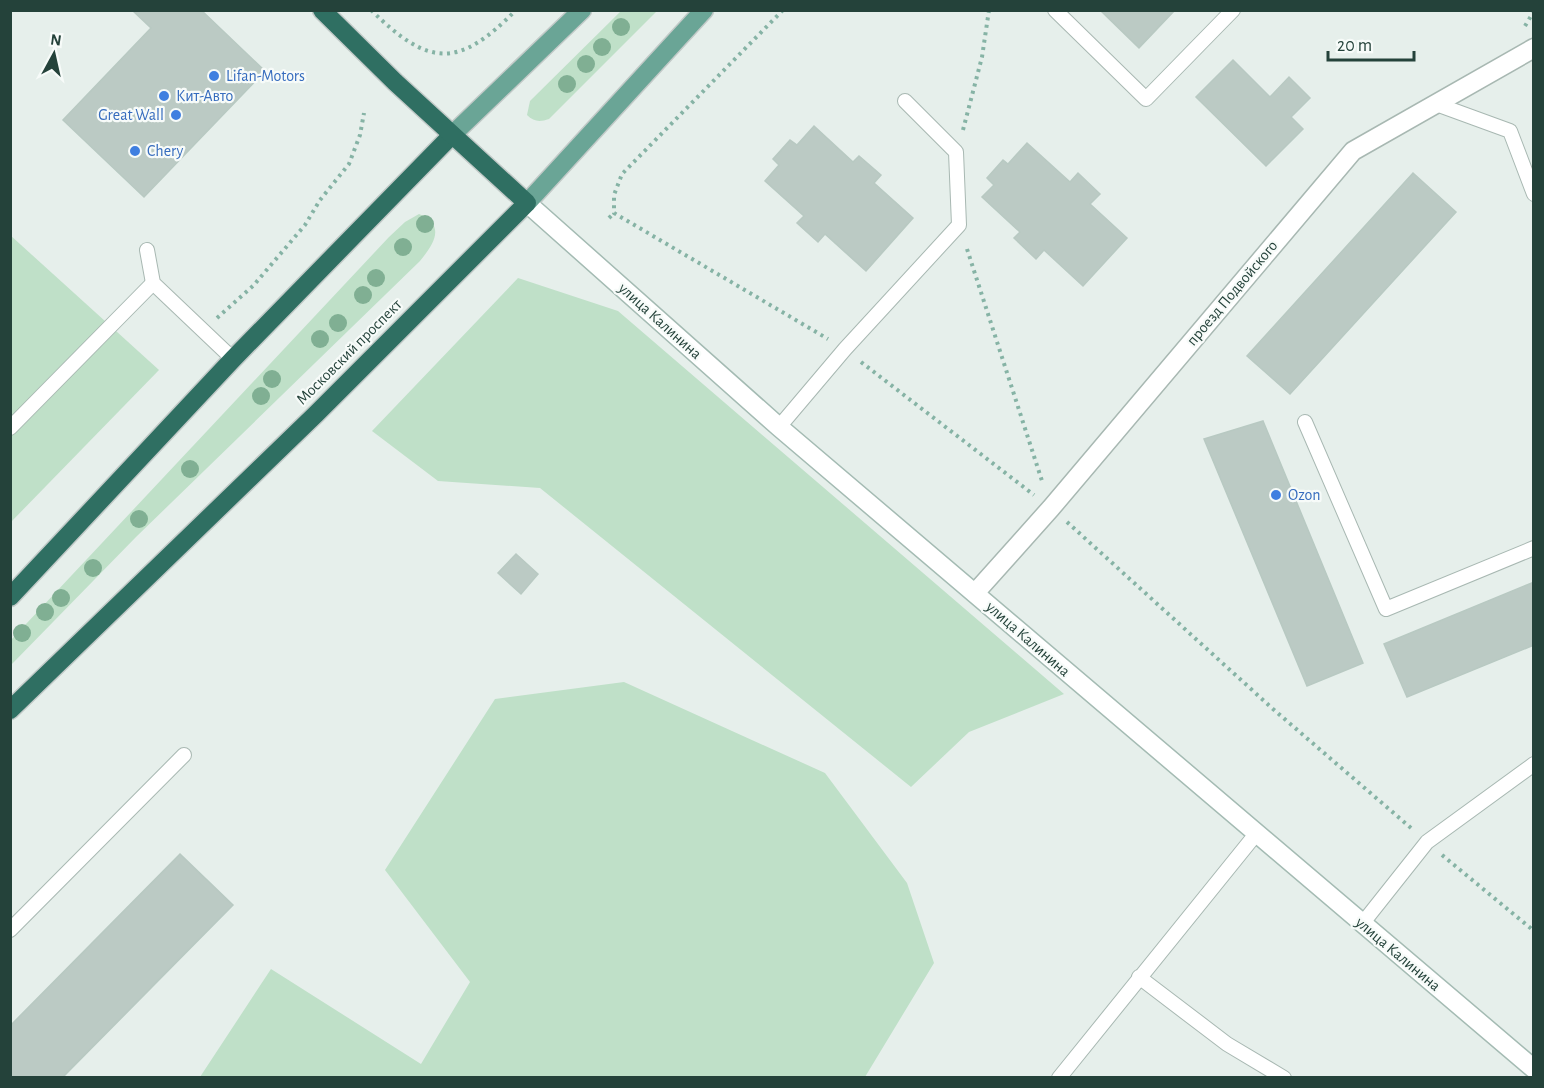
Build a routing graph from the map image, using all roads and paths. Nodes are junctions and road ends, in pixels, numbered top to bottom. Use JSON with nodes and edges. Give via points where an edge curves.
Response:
{"nodes":[{"id":1,"x":322,"y":10,"type":"edge"},
{"id":2,"x":371,"y":10,"type":"edge"},
{"id":3,"x":516,"y":10,"type":"edge"},
{"id":4,"x":582,"y":10,"type":"edge"},
{"id":5,"x":704,"y":10,"type":"edge"},
{"id":6,"x":783,"y":10,"type":"edge"},
{"id":7,"x":989,"y":10,"type":"edge"},
{"id":8,"x":1055,"y":10,"type":"edge"},
{"id":9,"x":1233,"y":10,"type":"edge"},
{"id":10,"x":1533,"y":48,"type":"edge"},
{"id":11,"x":905,"y":101,"type":"dead end"},
{"id":12,"x":1436,"y":104,"type":"junction"},
{"id":13,"x":364,"y":112,"type":"dead end"},
{"id":14,"x":452,"y":135,"type":"junction"},
{"id":15,"x":957,"y":152,"type":"junction"},
{"id":16,"x":1533,"y":194,"type":"edge"},
{"id":17,"x":527,"y":203,"type":"junction"},
{"id":18,"x":614,"y":213,"type":"junction"},
{"id":19,"x":609,"y":218,"type":"dead end"},
{"id":20,"x":959,"y":225,"type":"junction"},
{"id":21,"x":147,"y":250,"type":"dead end"},
{"id":22,"x":153,"y":283,"type":"junction"},
{"id":23,"x":201,"y":331,"type":"junction"},
{"id":24,"x":845,"y":349,"type":"junction"},
{"id":25,"x":233,"y":359,"type":"junction"},
{"id":26,"x":1305,"y":422,"type":"dead end"},
{"id":27,"x":779,"y":427,"type":"junction"},
{"id":28,"x":10,"y":428,"type":"edge"},
{"id":29,"x":1051,"y":508,"type":"junction"},
{"id":30,"x":1533,"y":548,"type":"edge"},
{"id":31,"x":975,"y":593,"type":"junction"},
{"id":32,"x":10,"y":597,"type":"edge"},
{"id":33,"x":10,"y":710,"type":"edge"},
{"id":34,"x":184,"y":755,"type":"dead end"},
{"id":35,"x":1533,"y":764,"type":"edge"},
{"id":36,"x":1256,"y":834,"type":"junction"},
{"id":37,"x":1426,"y":842,"type":"junction"},
{"id":38,"x":1362,"y":924,"type":"junction"},
{"id":39,"x":10,"y":930,"type":"edge"},
{"id":40,"x":1533,"y":931,"type":"edge"},
{"id":41,"x":1138,"y":978,"type":"junction"},
{"id":42,"x":1533,"y":1069,"type":"edge"},
{"id":43,"x":1059,"y":1077,"type":"edge"},
{"id":44,"x":1284,"y":1077,"type":"edge"}],
"edges":[{"from":1,"to":14,"type":"highway"},
{"from":2,"to":3,"type":"path","via":[[406,42],[438,54],[477,44]]},
{"from":4,"to":14,"type":"main road"},
{"from":5,"to":17,"type":"main road","name":"Московский проспект"},
{"from":6,"to":18,"type":"path","via":[[622,174],[614,195]]},
{"from":7,"to":15,"type":"path","via":[[982,57]]},
{"from":8,"to":9,"type":"lane","via":[[1146,99]]},
{"from":10,"to":12,"type":"main road","name":"проезд Подвойского"},
{"from":11,"to":15,"type":"lane"},
{"from":12,"to":16,"type":"lane","via":[[1510,130]]},
{"from":12,"to":29,"type":"main road","name":"проезд Подвойского","via":[[1353,151]]},
{"from":13,"to":23,"type":"path","via":[[349,164],[305,225],[253,286]]},
{"from":14,"to":17,"type":"highway"},
{"from":14,"to":25,"type":"highway"},
{"from":15,"to":20,"type":"lane"},
{"from":17,"to":27,"type":"main road","name":"улица Калинина"},
{"from":17,"to":33,"type":"highway","name":"Московский проспект"},
{"from":18,"to":19,"type":"path"},
{"from":18,"to":24,"type":"path"},
{"from":20,"to":24,"type":"lane"},
{"from":20,"to":29,"type":"path"},
{"from":21,"to":22,"type":"lane"},
{"from":22,"to":23,"type":"lane"},
{"from":22,"to":28,"type":"lane"},
{"from":23,"to":25,"type":"lane"},
{"from":24,"to":27,"type":"lane"},
{"from":24,"to":29,"type":"path"},
{"from":25,"to":32,"type":"highway"},
{"from":26,"to":30,"type":"lane","via":[[1386,609]]},
{"from":27,"to":31,"type":"main road","name":"улица Калинина"},
{"from":29,"to":31,"type":"main road","name":"проезд Подвойского"},
{"from":29,"to":37,"type":"path"},
{"from":31,"to":36,"type":"main road","name":"улица Калинина"},
{"from":34,"to":39,"type":"lane"},
{"from":35,"to":37,"type":"lane"},
{"from":36,"to":38,"type":"main road","name":"улица Калинина"},
{"from":36,"to":41,"type":"lane"},
{"from":37,"to":38,"type":"lane"},
{"from":37,"to":40,"type":"path"},
{"from":38,"to":42,"type":"main road","name":"улица Калинина"},
{"from":41,"to":43,"type":"lane"},
{"from":41,"to":44,"type":"lane","via":[[1227,1044]]}]}
